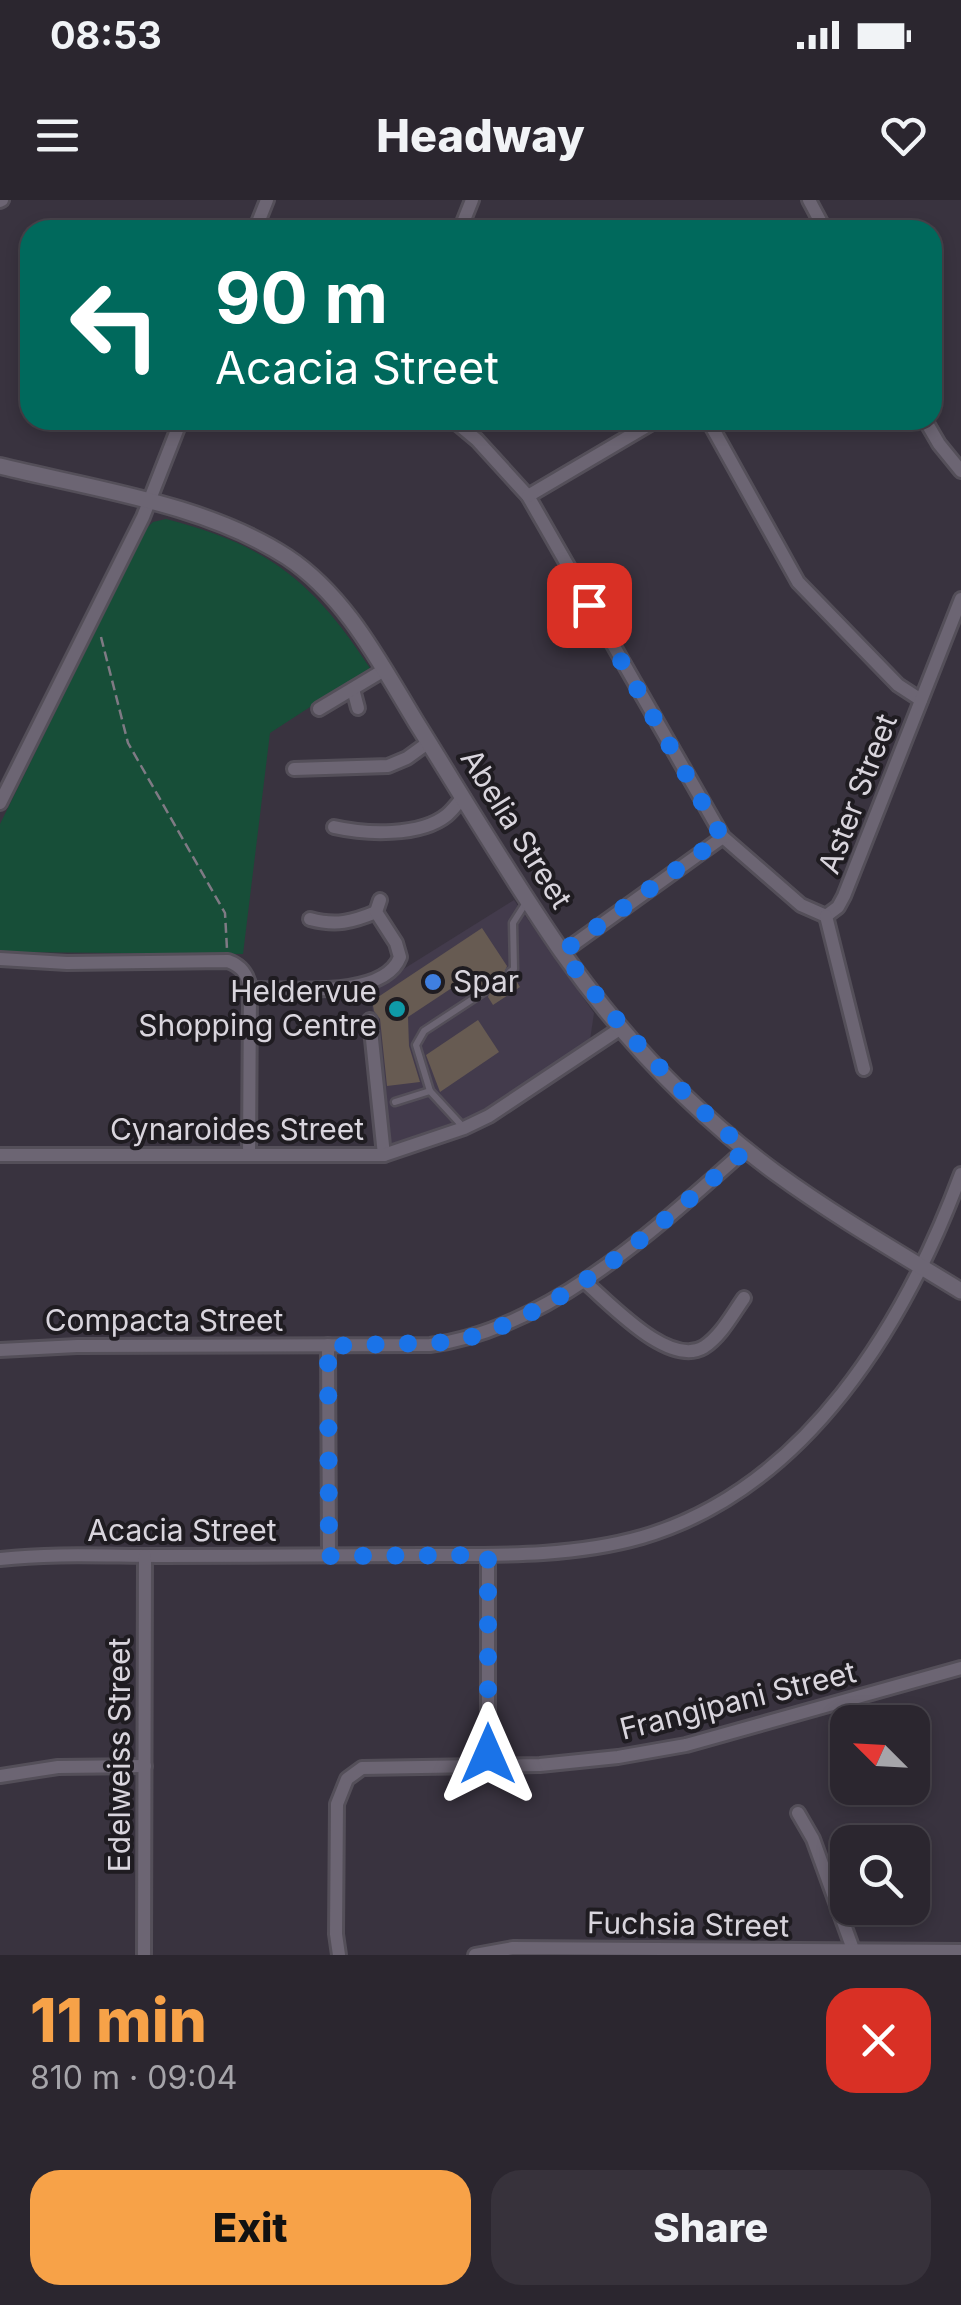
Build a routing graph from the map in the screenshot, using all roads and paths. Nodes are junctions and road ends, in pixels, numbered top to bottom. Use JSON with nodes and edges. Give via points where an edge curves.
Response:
{"nodes":[{"id":1,"x":177,"y":430,"type":"edge"},
{"id":2,"x":466,"y":430,"type":"edge"},
{"id":3,"x":640,"y":430,"type":"edge"},
{"id":4,"x":714,"y":430,"type":"edge"},
{"id":5,"x":930,"y":430,"type":"edge"},
{"id":6,"x":0,"y":466,"type":"edge"},
{"id":7,"x":961,"y":471,"type":"edge"},
{"id":8,"x":528,"y":496,"type":"junction"},
{"id":9,"x":149,"y":502,"type":"junction"},
{"id":10,"x":961,"y":600,"type":"edge"},
{"id":11,"x":95,"y":612,"type":"junction"},
{"id":12,"x":384,"y":670,"type":"junction"},
{"id":13,"x":353,"y":689,"type":"junction"},
{"id":14,"x":921,"y":700,"type":"junction"},
{"id":15,"x":319,"y":708,"type":"dead end"},
{"id":16,"x":358,"y":708,"type":"dead end"},
{"id":17,"x":429,"y":742,"type":"junction"},
{"id":18,"x":294,"y":769,"type":"dead end"},
{"id":19,"x":463,"y":797,"type":"junction"},
{"id":20,"x":0,"y":803,"type":"edge"},
{"id":21,"x":334,"y":826,"type":"dead end"},
{"id":22,"x":722,"y":837,"type":"junction"},
{"id":23,"x":528,"y":900,"type":"junction"},
{"id":24,"x":826,"y":916,"type":"junction"},
{"id":25,"x":310,"y":919,"type":"dead end"},
{"id":26,"x":562,"y":952,"type":"junction"},
{"id":27,"x":0,"y":959,"type":"edge"},
{"id":28,"x":228,"y":961,"type":"junction"},
{"id":29,"x":510,"y":972,"type":"dead end"},
{"id":30,"x":250,"y":989,"type":"junction"},
{"id":31,"x":484,"y":992,"type":"dead end"},
{"id":32,"x":370,"y":1020,"type":"dead end"},
{"id":33,"x":621,"y":1028,"type":"junction"},
{"id":34,"x":864,"y":1069,"type":"dead end"},
{"id":35,"x":430,"y":1091,"type":"junction"},
{"id":36,"x":395,"y":1102,"type":"dead end"},
{"id":37,"x":464,"y":1128,"type":"junction"},
{"id":38,"x":746,"y":1150,"type":"junction"},
{"id":39,"x":0,"y":1155,"type":"edge"},
{"id":40,"x":249,"y":1155,"type":"junction"},
{"id":41,"x":384,"y":1155,"type":"junction"},
{"id":42,"x":961,"y":1174,"type":"edge"},
{"id":43,"x":922,"y":1267,"type":"junction"},
{"id":44,"x":585,"y":1282,"type":"junction"},
{"id":45,"x":961,"y":1291,"type":"edge"},
{"id":46,"x":744,"y":1298,"type":"dead end"},
{"id":47,"x":328,"y":1346,"type":"junction"},
{"id":48,"x":0,"y":1350,"type":"edge"},
{"id":49,"x":488,"y":1555,"type":"junction"},
{"id":50,"x":145,"y":1556,"type":"junction"},
{"id":51,"x":329,"y":1556,"type":"junction"},
{"id":52,"x":0,"y":1559,"type":"edge"},
{"id":53,"x":961,"y":1668,"type":"edge"},
{"id":54,"x":488,"y":1765,"type":"junction"},
{"id":55,"x":144,"y":1766,"type":"junction"},
{"id":56,"x":0,"y":1776,"type":"edge"},
{"id":57,"x":798,"y":1813,"type":"dead end"},
{"id":58,"x":961,"y":1951,"type":"edge"},
{"id":59,"x":854,"y":1952,"type":"junction"},
{"id":60,"x":144,"y":1955,"type":"edge"},
{"id":61,"x":339,"y":1955,"type":"edge"},
{"id":62,"x":475,"y":1955,"type":"edge"}],
"edges":[{"from":1,"to":9,"type":"street"},
{"from":2,"to":8,"type":"street","name":"Aster Street"},
{"from":3,"to":8,"type":"street"},
{"from":4,"to":14,"type":"street","via":[[798,582]]},
{"from":5,"to":7,"type":"street"},
{"from":6,"to":9,"type":"street","name":"Abelia Street"},
{"from":8,"to":22,"type":"street","name":"Aster Street"},
{"from":9,"to":11,"type":"street"},
{"from":9,"to":12,"type":"street","name":"Abelia Street","via":[[221,525],[286,557],[342,607]]},
{"from":10,"to":14,"type":"street","name":"Aster Street"},
{"from":11,"to":20,"type":"street"},
{"from":11,"to":28,"type":"path","via":[[128,743],[225,913]]},
{"from":12,"to":13,"type":"street"},
{"from":12,"to":17,"type":"street","name":"Abelia Street"},
{"from":13,"to":15,"type":"street"},
{"from":13,"to":16,"type":"street"},
{"from":14,"to":24,"type":"street","name":"Aster Street","via":[[844,896]]},
{"from":17,"to":18,"type":"street","via":[[388,766]]},
{"from":17,"to":19,"type":"street","name":"Abelia Street"},
{"from":19,"to":21,"type":"street","via":[[444,818],[418,826],[374,834]]},
{"from":19,"to":23,"type":"street","name":"Abelia Street"},
{"from":22,"to":24,"type":"street","name":"Aster Street","via":[[801,905]]},
{"from":22,"to":26,"type":"street"},
{"from":23,"to":26,"type":"street","name":"Abelia Street"},
{"from":23,"to":29,"type":"lane","via":[[512,923]]},
{"from":24,"to":34,"type":"street"},
{"from":25,"to":30,"type":"street","via":[[348,923],[378,906],[398,962],[361,986]]},
{"from":26,"to":33,"type":"street","name":"Abelia Street"},
{"from":27,"to":28,"type":"street"},
{"from":28,"to":30,"type":"street","via":[[242,969]]},
{"from":30,"to":40,"type":"street"},
{"from":31,"to":35,"type":"lane","via":[[419,1035],[416,1051]]},
{"from":32,"to":41,"type":"street"},
{"from":33,"to":37,"type":"street","name":"Cynaroides Street"},
{"from":33,"to":38,"type":"street","name":"Abelia Street"},
{"from":35,"to":36,"type":"lane"},
{"from":35,"to":37,"type":"lane"},
{"from":37,"to":41,"type":"street","name":"Cynaroides Street"},
{"from":38,"to":43,"type":"street","name":"Abelia Street"},
{"from":38,"to":44,"type":"street","name":"Compacta Street"},
{"from":39,"to":40,"type":"street","name":"Cynaroides Street"},
{"from":40,"to":41,"type":"street","name":"Cynaroides Street"},
{"from":42,"to":43,"type":"street","name":"Acacia Street"},
{"from":43,"to":45,"type":"street","name":"Abelia Street"},
{"from":43,"to":49,"type":"street","name":"Acacia Street","via":[[830,1409],[751,1483],[646,1536],[578,1551]]},
{"from":44,"to":46,"type":"street","via":[[656,1340],[684,1353],[714,1339]]},
{"from":44,"to":47,"type":"street","name":"Compacta Street","via":[[470,1338]]},
{"from":47,"to":48,"type":"street","name":"Compacta Street"},
{"from":47,"to":51,"type":"street"},
{"from":49,"to":51,"type":"street","name":"Acacia Street"},
{"from":49,"to":54,"type":"street"},
{"from":50,"to":51,"type":"street","name":"Acacia Street"},
{"from":50,"to":52,"type":"street","name":"Acacia Street"},
{"from":50,"to":55,"type":"street","name":"Edelweiss Street"},
{"from":53,"to":54,"type":"street","name":"Frangipani Street","via":[[686,1744],[586,1761]]},
{"from":54,"to":61,"type":"street","name":"Frangipani Street","via":[[370,1766],[348,1778],[337,1804]]},
{"from":55,"to":56,"type":"street"},
{"from":55,"to":60,"type":"street","name":"Edelweiss Street"},
{"from":57,"to":59,"type":"street"},
{"from":58,"to":59,"type":"street","name":"Fuchsia Street"},
{"from":59,"to":62,"type":"street","name":"Fuchsia Street","via":[[513,1948]]}]}
